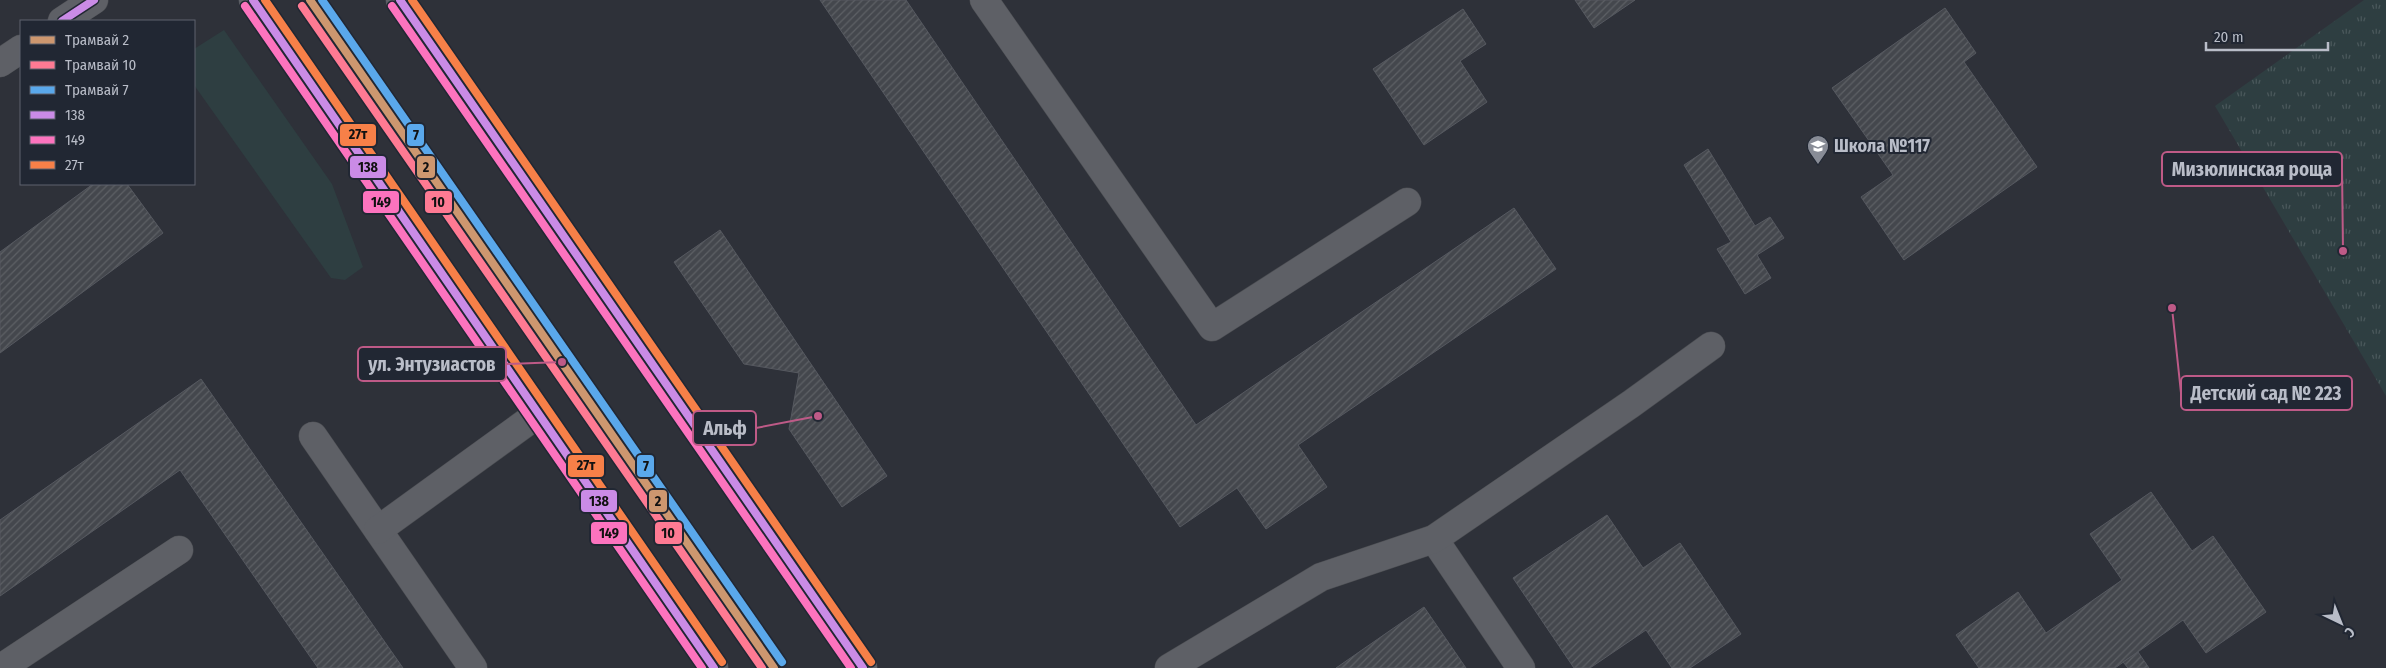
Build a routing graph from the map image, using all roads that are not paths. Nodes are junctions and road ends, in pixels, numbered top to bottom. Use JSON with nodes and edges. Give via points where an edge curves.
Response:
{"nodes":[{"id":1,"x":253,"y":0,"type":"edge"},
{"id":2,"x":400,"y":0,"type":"edge"},
{"id":3,"x":984,"y":0,"type":"edge"},
{"id":4,"x":20,"y":50,"type":"edge"},
{"id":5,"x":0,"y":63,"type":"edge"},
{"id":6,"x":1407,"y":202,"type":"dead end"},
{"id":7,"x":1711,"y":346,"type":"dead end"},
{"id":8,"x":538,"y":414,"type":"junction"},
{"id":9,"x":313,"y":436,"type":"dead end"},
{"id":10,"x":378,"y":530,"type":"junction"},
{"id":11,"x":1434,"y":539,"type":"junction"},
{"id":12,"x":179,"y":550,"type":"dead end"},
{"id":13,"x":0,"y":668,"type":"edge"},
{"id":14,"x":472,"y":668,"type":"edge"},
{"id":15,"x":714,"y":668,"type":"edge"},
{"id":16,"x":864,"y":668,"type":"edge"},
{"id":17,"x":1169,"y":668,"type":"edge"},
{"id":18,"x":1521,"y":668,"type":"edge"}],
"edges":[{"from":1,"to":8,"type":"main road"},
{"from":2,"to":16,"type":"main road"},
{"from":3,"to":6,"type":"street","via":[[1212,328]]},
{"from":4,"to":5,"type":"street"},
{"from":7,"to":11,"type":"street"},
{"from":8,"to":10,"type":"street"},
{"from":8,"to":15,"type":"main road"},
{"from":9,"to":10,"type":"street"},
{"from":10,"to":14,"type":"street"},
{"from":11,"to":17,"type":"street","via":[[1321,577]]},
{"from":11,"to":18,"type":"street"},
{"from":12,"to":13,"type":"street"}]}
